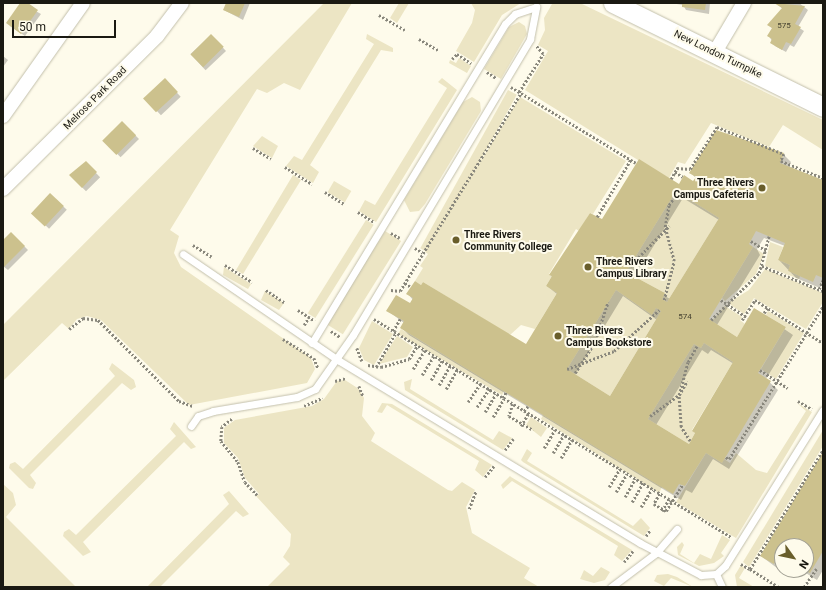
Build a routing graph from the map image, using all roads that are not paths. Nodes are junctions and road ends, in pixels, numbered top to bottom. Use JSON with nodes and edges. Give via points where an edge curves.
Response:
{"nodes":[{"id":1,"x":83,"y":3,"type":"edge"},
{"id":2,"x":182,"y":3,"type":"edge"},
{"id":3,"x":613,"y":3,"type":"edge"},
{"id":4,"x":744,"y":3,"type":"edge"},
{"id":5,"x":715,"y":52,"type":"junction"},
{"id":6,"x":823,"y":107,"type":"edge"},
{"id":7,"x":3,"y":116,"type":"edge"},
{"id":8,"x":3,"y":189,"type":"edge"},
{"id":9,"x":182,"y":254,"type":"dead end"},
{"id":10,"x":312,"y":343,"type":"junction"},
{"id":11,"x":338,"y":360,"type":"junction"},
{"id":12,"x":823,"y":410,"type":"edge"},
{"id":13,"x":191,"y":426,"type":"dead end"},
{"id":14,"x":677,"y":529,"type":"dead end"},
{"id":15,"x":656,"y":553,"type":"junction"},
{"id":16,"x":716,"y":574,"type":"junction"},
{"id":17,"x":611,"y":587,"type":"edge"},
{"id":18,"x":722,"y":587,"type":"edge"}],
"edges":[{"from":1,"to":7,"type":"street"},
{"from":2,"to":8,"type":"street","name":"Melrose Park Road","via":[[157,36]]},
{"from":3,"to":5,"type":"main road","name":"New London Turnpike"},
{"from":4,"to":5,"type":"street"},
{"from":5,"to":6,"type":"main road","name":"New London Turnpike"},
{"from":9,"to":10,"type":"lane"},
{"from":10,"to":11,"type":"lane"},
{"from":10,"to":11,"type":"lane","via":[[505,24],[515,14],[536,7],[530,39]]},
{"from":11,"to":13,"type":"lane","via":[[314,388],[303,395],[213,410],[198,416]]},
{"from":11,"to":15,"type":"lane"},
{"from":12,"to":16,"type":"lane","via":[[728,563]]},
{"from":14,"to":15,"type":"lane"},
{"from":15,"to":16,"type":"lane","via":[[701,575]]},
{"from":15,"to":17,"type":"lane"},
{"from":16,"to":18,"type":"lane"}]}
